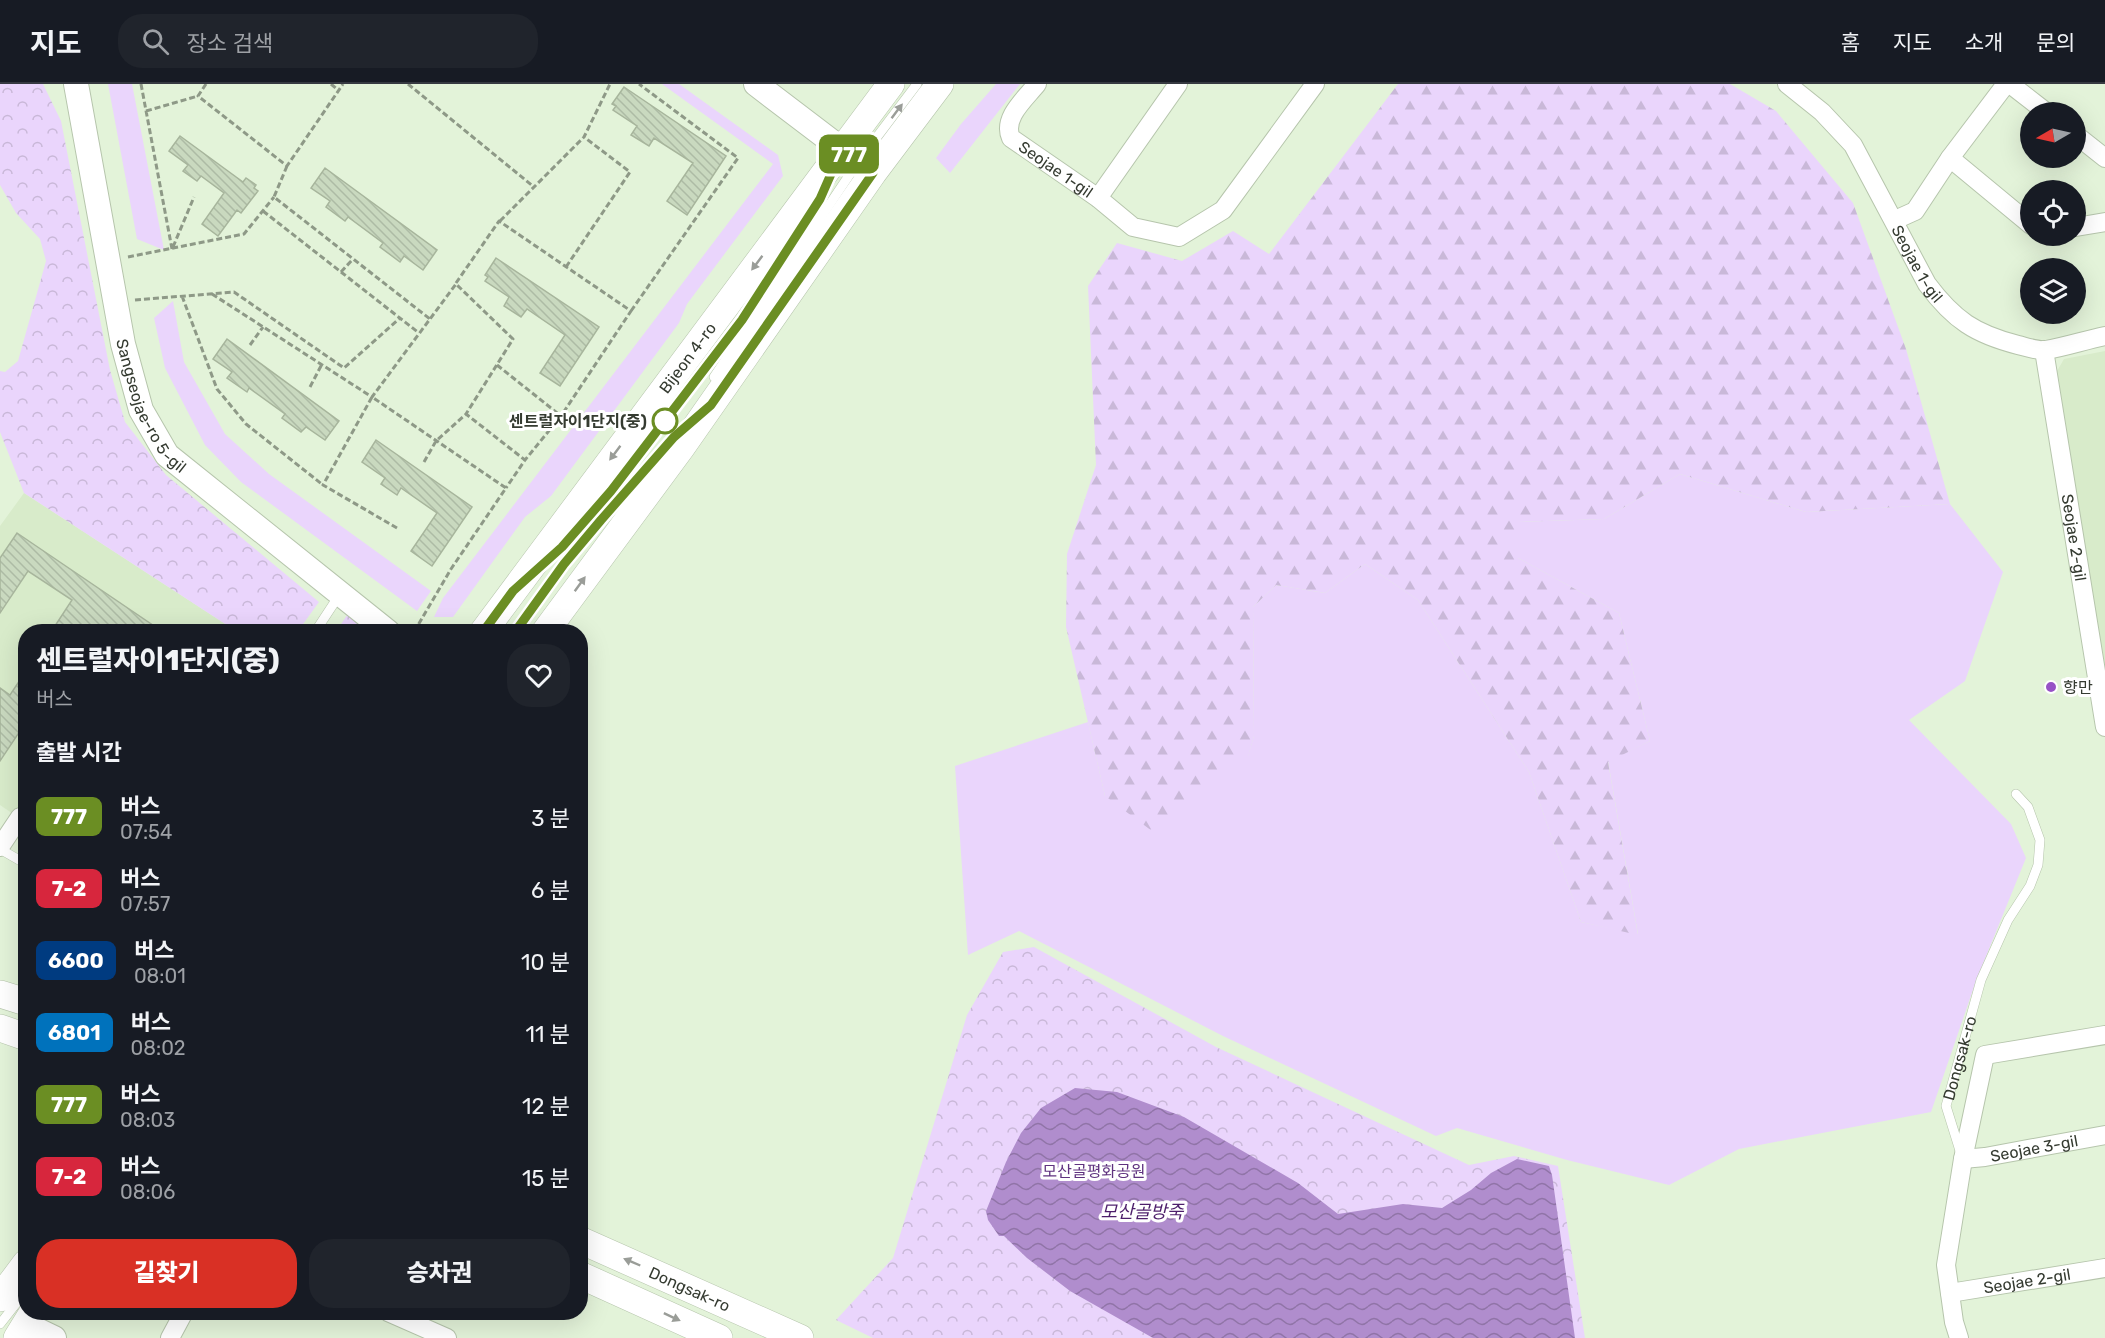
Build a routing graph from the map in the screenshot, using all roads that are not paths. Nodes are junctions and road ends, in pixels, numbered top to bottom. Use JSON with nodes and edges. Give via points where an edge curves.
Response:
{"nodes":[{"id":1,"x":76,"y":84,"type":"edge"},
{"id":2,"x":756,"y":84,"type":"edge"},
{"id":3,"x":891,"y":84,"type":"edge"},
{"id":4,"x":902,"y":84,"type":"edge"},
{"id":5,"x":917,"y":84,"type":"edge"},
{"id":6,"x":940,"y":84,"type":"edge"},
{"id":7,"x":1037,"y":84,"type":"edge"},
{"id":8,"x":1178,"y":84,"type":"edge"},
{"id":9,"x":1315,"y":84,"type":"edge"},
{"id":10,"x":1787,"y":84,"type":"edge"},
{"id":11,"x":2008,"y":84,"type":"edge"},
{"id":12,"x":2032,"y":102,"type":"edge"},
{"id":13,"x":2086,"y":143,"type":"edge"},
{"id":14,"x":1950,"y":158,"type":"junction"},
{"id":15,"x":2105,"y":158,"type":"edge"},
{"id":16,"x":856,"y":160,"type":"junction"},
{"id":17,"x":1098,"y":198,"type":"junction"},
{"id":18,"x":2020,"y":216,"type":"edge"},
{"id":19,"x":1894,"y":220,"type":"junction"},
{"id":20,"x":2105,"y":222,"type":"edge"},
{"id":21,"x":2086,"y":225,"type":"edge"},
{"id":22,"x":2105,"y":336,"type":"edge"},
{"id":23,"x":2044,"y":350,"type":"junction"},
{"id":24,"x":709,"y":396,"type":"junction"},
{"id":25,"x":562,"y":547,"type":"junction"},
{"id":26,"x":555,"y":556,"type":"dead end"},
{"id":27,"x":513,"y":591,"type":"junction"},
{"id":28,"x":340,"y":594,"type":"junction"},
{"id":29,"x":320,"y":624,"type":"edge"},
{"id":30,"x":378,"y":624,"type":"edge"},
{"id":31,"x":489,"y":624,"type":"edge"},
{"id":32,"x":521,"y":624,"type":"edge"},
{"id":33,"x":552,"y":624,"type":"edge"},
{"id":34,"x":2105,"y":727,"type":"edge"},
{"id":35,"x":2016,"y":794,"type":"dead end"},
{"id":36,"x":18,"y":820,"type":"edge"},
{"id":37,"x":0,"y":848,"type":"edge"},
{"id":38,"x":18,"y":859,"type":"edge"},
{"id":39,"x":0,"y":994,"type":"edge"},
{"id":40,"x":18,"y":1000,"type":"edge"},
{"id":41,"x":0,"y":1028,"type":"edge"},
{"id":42,"x":18,"y":1034,"type":"edge"},
{"id":43,"x":2105,"y":1035,"type":"edge"},
{"id":44,"x":2105,"y":1135,"type":"edge"},
{"id":45,"x":1963,"y":1159,"type":"junction"},
{"id":46,"x":588,"y":1244,"type":"edge"},
{"id":47,"x":2105,"y":1268,"type":"edge"},
{"id":48,"x":18,"y":1274,"type":"edge"},
{"id":49,"x":588,"y":1279,"type":"edge"},
{"id":50,"x":18,"y":1289,"type":"edge"},
{"id":51,"x":1950,"y":1293,"type":"junction"},
{"id":52,"x":0,"y":1298,"type":"edge"},
{"id":53,"x":18,"y":1302,"type":"edge"},
{"id":54,"x":0,"y":1312,"type":"edge"},
{"id":55,"x":26,"y":1320,"type":"edge"},
{"id":56,"x":180,"y":1320,"type":"edge"},
{"id":57,"x":406,"y":1320,"type":"edge"},
{"id":58,"x":0,"y":1325,"type":"edge"},
{"id":59,"x":54,"y":1338,"type":"edge"},
{"id":60,"x":170,"y":1338,"type":"edge"},
{"id":61,"x":447,"y":1338,"type":"edge"},
{"id":62,"x":719,"y":1338,"type":"edge"},
{"id":63,"x":800,"y":1338,"type":"edge"},
{"id":64,"x":1959,"y":1338,"type":"edge"}],
"edges":[{"from":1,"to":28,"type":"street","name":"Sangseojae-ro 5-gil","via":[[123,344],[141,410],[167,455]]},
{"from":2,"to":16,"type":"street"},
{"from":3,"to":16,"type":"main road","name":"Bijeon 4-ro"},
{"from":4,"to":16,"type":"lane"},
{"from":16,"to":5,"type":"lane","one_way":true},
{"from":6,"to":16,"type":"main road","name":"Bijeon 4-ro"},
{"from":7,"to":17,"type":"street","name":"Seojae 1-gil","via":[[1009,122],[1011,138]]},
{"from":8,"to":17,"type":"street","name":"Seojae 1-gil"},
{"from":9,"to":17,"type":"street","via":[[1223,210],[1179,237],[1133,227]]},
{"from":10,"to":19,"type":"street","name":"Seojae 1-gil","via":[[1822,112],[1853,145]]},
{"from":11,"to":12,"type":"street"},
{"from":11,"to":14,"type":"street"},
{"from":13,"to":15,"type":"street"},
{"from":14,"to":18,"type":"street"},
{"from":14,"to":19,"type":"street","via":[[1915,211]]},
{"from":16,"to":24,"type":"main road","name":"Bijeon 4-ro"},
{"from":16,"to":25,"type":"lane","via":[[824,191],[742,320],[611,491]]},
{"from":16,"to":27,"type":"main road","name":"Bijeon 4-ro","one_way":true},
{"from":19,"to":23,"type":"street","name":"Seojae 1-gil","via":[[1927,284],[1957,317],[1992,338]]},
{"from":20,"to":21,"type":"street"},
{"from":22,"to":23,"type":"street","name":"Seojae 1-gil"},
{"from":23,"to":34,"type":"street","name":"Seojae 2-gil"},
{"from":24,"to":32,"type":"lane","via":[[564,564]]},
{"from":33,"to":24,"type":"main road","name":"Bijeon 4-ro","one_way":true,"via":[[681,448]]},
{"from":25,"to":26,"type":"lane"},
{"from":25,"to":27,"type":"lane"},
{"from":27,"to":31,"type":"main road","name":"Bijeon 4-ro"},
{"from":28,"to":29,"type":"lane"},
{"from":28,"to":30,"type":"street","name":"Sangseojae-ro 5-gil"},
{"from":35,"to":45,"type":"lane","name":"Dongsak-ro","via":[[2028,807],[2040,840],[2038,865],[1981,980],[1946,1106]]},
{"from":36,"to":37,"type":"street"},
{"from":37,"to":38,"type":"lane"},
{"from":39,"to":40,"type":"main road"},
{"from":41,"to":42,"type":"main road"},
{"from":43,"to":45,"type":"street","via":[[1985,1054]]},
{"from":44,"to":45,"type":"street","name":"Seojae 3-gil"},
{"from":45,"to":51,"type":"street","name":"Dongsak-ro","via":[[1947,1265]]},
{"from":63,"to":46,"type":"main road","name":"Dongsak-ro","one_way":true},
{"from":47,"to":51,"type":"street","name":"Seojae 2-gil"},
{"from":48,"to":52,"type":"main road"},
{"from":49,"to":62,"type":"main road","name":"Dongsak-ro","one_way":true},
{"from":50,"to":54,"type":"lane"},
{"from":51,"to":64,"type":"street","name":"Dongsak-ro"},
{"from":53,"to":58,"type":"lane"},
{"from":55,"to":58,"type":"lane"},
{"from":55,"to":59,"type":"street"},
{"from":56,"to":60,"type":"street"},
{"from":57,"to":61,"type":"street"}]}
